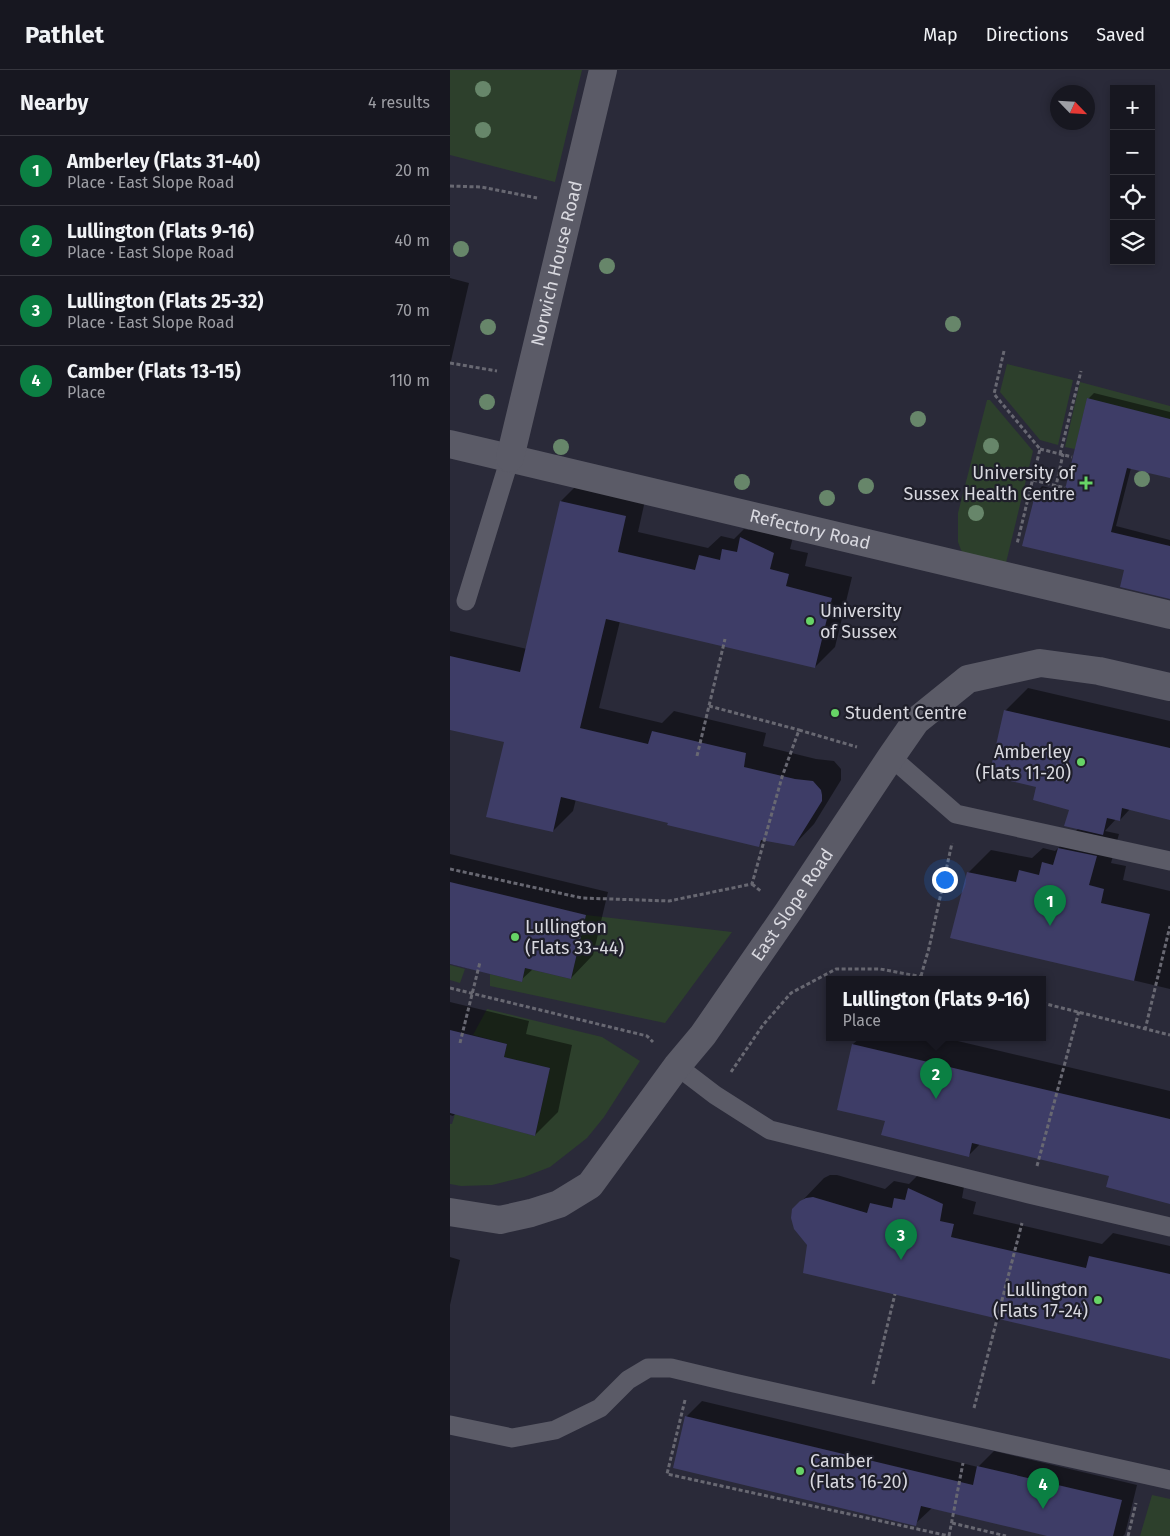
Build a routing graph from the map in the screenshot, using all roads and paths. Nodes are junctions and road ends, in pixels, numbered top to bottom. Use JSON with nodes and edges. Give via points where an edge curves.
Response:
{"nodes":[{"id":1,"x":603,"y":70,"type":"edge"},
{"id":2,"x":450,"y":186,"type":"edge"},
{"id":3,"x":569,"y":218,"type":"junction"},
{"id":4,"x":1004,"y":351,"type":"dead end"},
{"id":5,"x":450,"y":363,"type":"edge"},
{"id":6,"x":1080,"y":371,"type":"dead end"},
{"id":7,"x":530,"y":376,"type":"junction"},
{"id":8,"x":450,"y":444,"type":"edge"},
{"id":9,"x":1040,"y":449,"type":"junction"},
{"id":10,"x":1062,"y":454,"type":"junction"},
{"id":11,"x":1072,"y":457,"type":"dead end"},
{"id":12,"x":510,"y":458,"type":"junction"},
{"id":13,"x":1033,"y":480,"type":"junction"},
{"id":14,"x":1056,"y":486,"type":"junction"},
{"id":15,"x":1065,"y":488,"type":"dead end"},
{"id":16,"x":1054,"y":496,"type":"dead end"},
{"id":17,"x":1016,"y":549,"type":"dead end"},
{"id":18,"x":466,"y":601,"type":"dead end"},
{"id":19,"x":1170,"y":614,"type":"edge"},
{"id":20,"x":725,"y":639,"type":"dead end"},
{"id":21,"x":1170,"y":687,"type":"edge"},
{"id":22,"x":709,"y":706,"type":"junction"},
{"id":23,"x":799,"y":730,"type":"junction"},
{"id":24,"x":697,"y":756,"type":"dead end"},
{"id":25,"x":891,"y":757,"type":"junction"},
{"id":26,"x":948,"y":861,"type":"dead end"},
{"id":27,"x":1170,"y":861,"type":"edge"},
{"id":28,"x":450,"y":869,"type":"edge"},
{"id":29,"x":752,"y":884,"type":"junction"},
{"id":30,"x":766,"y":895,"type":"dead end"},
{"id":31,"x":1170,"y":926,"type":"edge"},
{"id":32,"x":480,"y":962,"type":"dead end"},
{"id":33,"x":921,"y":976,"type":"joint"},
{"id":34,"x":450,"y":988,"type":"edge"},
{"id":35,"x":472,"y":993,"type":"junction"},
{"id":36,"x":1046,"y":1004,"type":"edge"},
{"id":37,"x":1078,"y":1012,"type":"junction"},
{"id":38,"x":1145,"y":1030,"type":"junction"},
{"id":39,"x":1170,"y":1035,"type":"edge"},
{"id":40,"x":460,"y":1043,"type":"dead end"},
{"id":41,"x":677,"y":1066,"type":"junction"},
{"id":42,"x":715,"y":1095,"type":"junction"},
{"id":43,"x":1029,"y":1194,"type":"junction"},
{"id":44,"x":450,"y":1212,"type":"edge"},
{"id":45,"x":1170,"y":1227,"type":"edge"},
{"id":46,"x":895,"y":1294,"type":"dead end"},
{"id":47,"x":692,"y":1373,"type":"junction"},
{"id":48,"x":974,"y":1410,"type":"dead end"},
{"id":49,"x":866,"y":1413,"type":"junction"},
{"id":50,"x":450,"y":1425,"type":"edge"},
{"id":51,"x":968,"y":1435,"type":"junction"},
{"id":52,"x":1170,"y":1480,"type":"edge"},
{"id":53,"x":952,"y":1523,"type":"junction"},
{"id":54,"x":949,"y":1536,"type":"edge"},
{"id":55,"x":1006,"y":1536,"type":"edge"}],
"edges":[{"from":1,"to":3,"type":"street","name":"Norwich House Road"},
{"from":2,"to":3,"type":"path","via":[[481,187],[547,200]]},
{"from":3,"to":7,"type":"street","name":"Norwich House Road"},
{"from":4,"to":9,"type":"path","via":[[994,394]]},
{"from":5,"to":7,"type":"path"},
{"from":6,"to":10,"type":"path"},
{"from":7,"to":12,"type":"street","name":"Norwich House Road"},
{"from":8,"to":12,"type":"street","name":"Refectory Road"},
{"from":9,"to":10,"type":"path"},
{"from":9,"to":13,"type":"path"},
{"from":10,"to":11,"type":"path"},
{"from":10,"to":14,"type":"path"},
{"from":12,"to":18,"type":"lane"},
{"from":12,"to":19,"type":"street","name":"Refectory Road"},
{"from":13,"to":14,"type":"path"},
{"from":13,"to":17,"type":"path"},
{"from":14,"to":15,"type":"path"},
{"from":14,"to":16,"type":"path"},
{"from":20,"to":22,"type":"path"},
{"from":21,"to":25,"type":"street","name":"East Slope Road","via":[[1099,671],[1040,663],[968,679],[916,721]]},
{"from":22,"to":23,"type":"path"},
{"from":22,"to":24,"type":"path"},
{"from":23,"to":25,"type":"path"},
{"from":23,"to":29,"type":"path","via":[[782,777]]},
{"from":25,"to":27,"type":"lane","via":[[956,814]]},
{"from":25,"to":41,"type":"street","name":"East Slope Road","via":[[788,912]]},
{"from":26,"to":33,"type":"path"},
{"from":28,"to":29,"type":"path","via":[[582,898],[669,902]]},
{"from":29,"to":30,"type":"path"},
{"from":31,"to":38,"type":"path"},
{"from":32,"to":35,"type":"path"},
{"from":33,"to":42,"type":"path","via":[[880,969],[836,969],[791,993],[763,1026]]},
{"from":34,"to":35,"type":"path"},
{"from":35,"to":40,"type":"path"},
{"from":35,"to":41,"type":"path","via":[[647,1036]]},
{"from":36,"to":37,"type":"path"},
{"from":37,"to":38,"type":"path"},
{"from":37,"to":43,"type":"path"},
{"from":38,"to":39,"type":"path"},
{"from":41,"to":42,"type":"lane"},
{"from":41,"to":44,"type":"street","name":"East Slope Road","via":[[590,1185],[559,1204],[500,1220]]},
{"from":42,"to":43,"type":"lane","via":[[770,1130]]},
{"from":43,"to":45,"type":"lane"},
{"from":43,"to":48,"type":"path"},
{"from":46,"to":49,"type":"path"},
{"from":47,"to":49,"type":"lane"},
{"from":47,"to":50,"type":"lane","via":[[671,1368],[648,1368],[628,1380],[600,1408],[555,1430],[512,1438]]},
{"from":47,"to":54,"type":"path","via":[[667,1474]]},
{"from":49,"to":51,"type":"lane"},
{"from":51,"to":52,"type":"lane"},
{"from":51,"to":53,"type":"path"},
{"from":53,"to":54,"type":"path"},
{"from":53,"to":55,"type":"path"}]}
